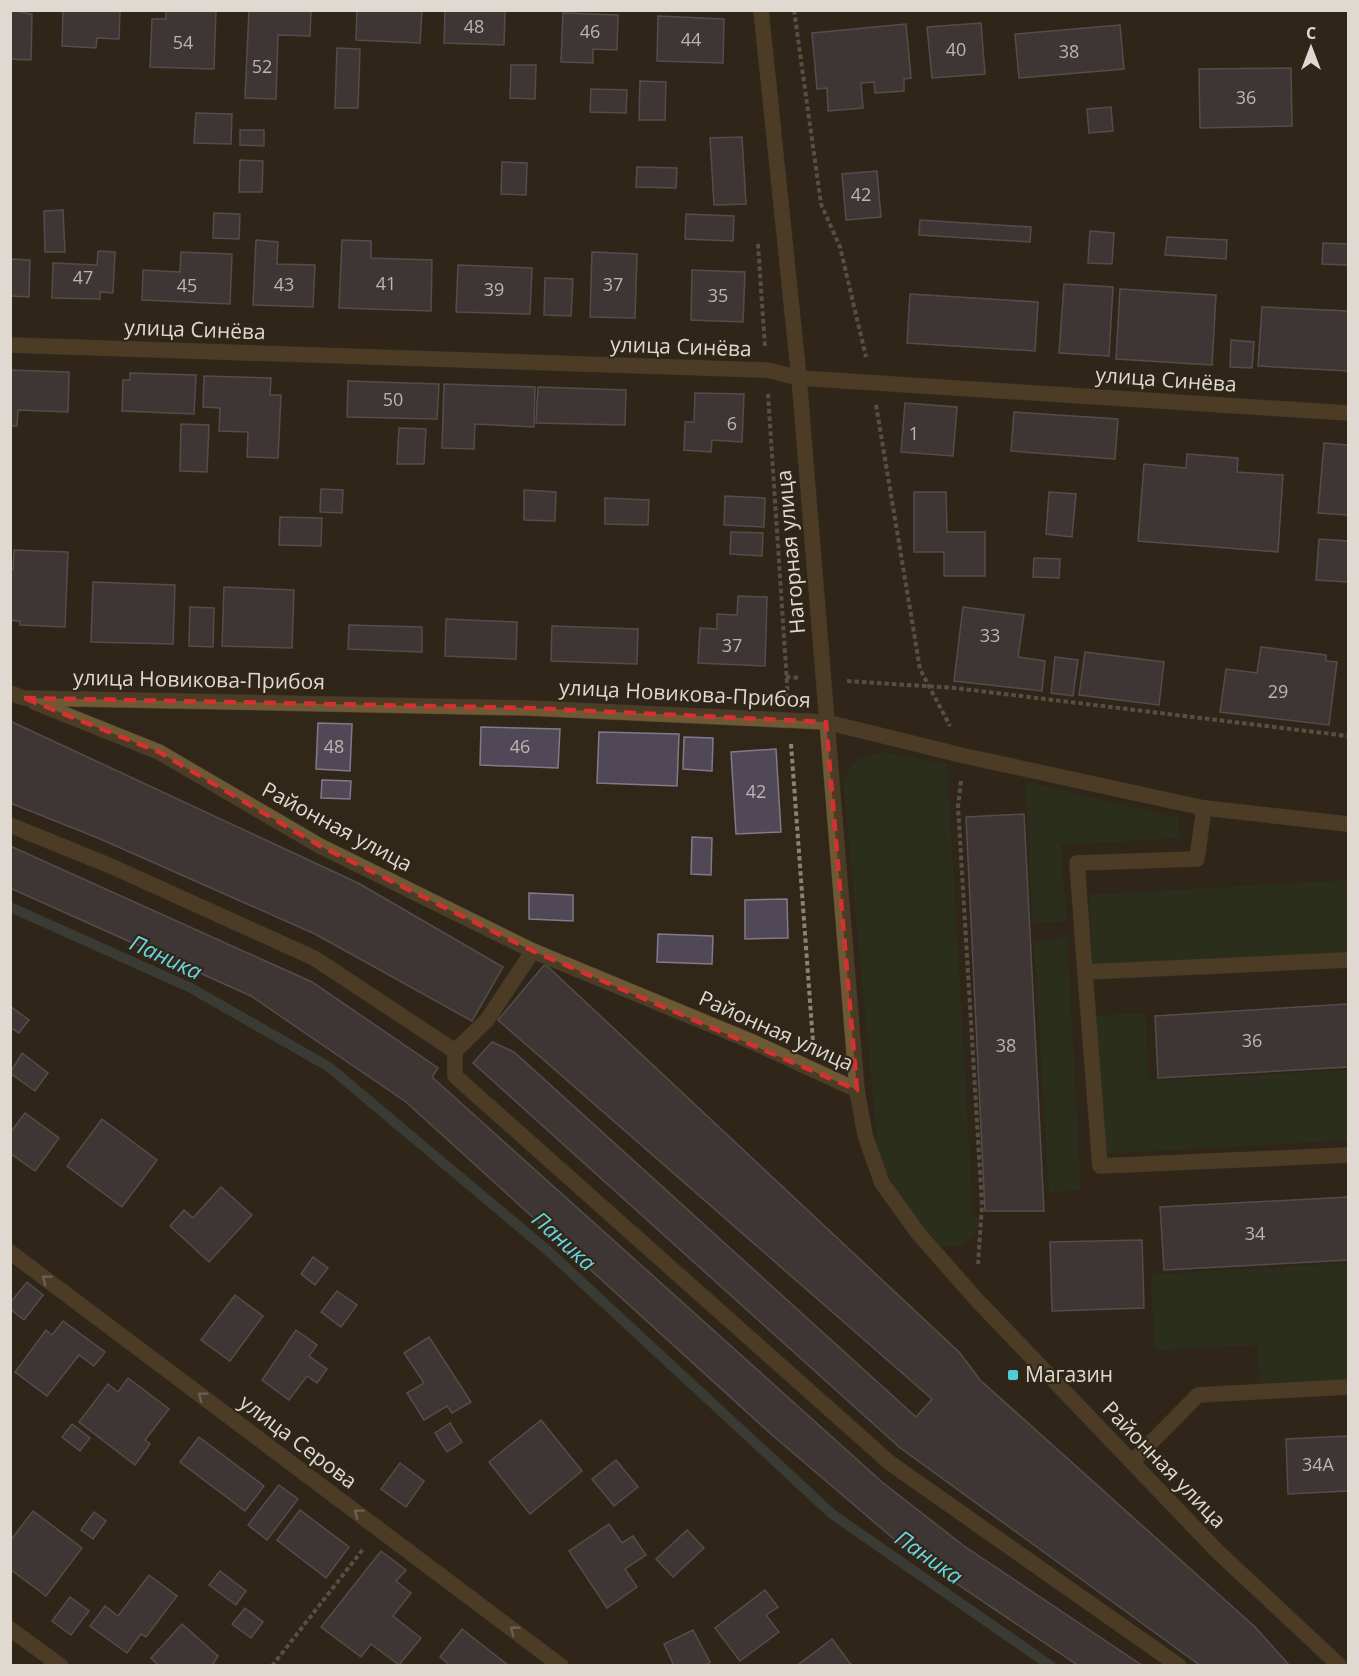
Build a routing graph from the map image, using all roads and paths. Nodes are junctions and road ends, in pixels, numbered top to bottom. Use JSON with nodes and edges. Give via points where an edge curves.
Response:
{"nodes":[{"id":1,"x":761,"y":10,"type":"edge"},
{"id":2,"x":794,"y":10,"type":"edge"},
{"id":3,"x":757,"y":232,"type":"dead end"},
{"id":4,"x":10,"y":345,"type":"edge"},
{"id":5,"x":767,"y":370,"type":"junction"},
{"id":6,"x":799,"y":378,"type":"junction"},
{"id":7,"x":872,"y":381,"type":"junction"},
{"id":8,"x":1348,"y":413,"type":"edge"},
{"id":9,"x":786,"y":677,"type":"junction"},
{"id":10,"x":823,"y":679,"type":"junction"},
{"id":11,"x":930,"y":687,"type":"junction"},
{"id":12,"x":17,"y":695,"type":"edge"},
{"id":13,"x":789,"y":720,"type":"junction"},
{"id":14,"x":826,"y":722,"type":"junction"},
{"id":15,"x":1348,"y":736,"type":"edge"},
{"id":16,"x":965,"y":756,"type":"junction"},
{"id":17,"x":1204,"y":808,"type":"junction"},
{"id":18,"x":1348,"y":824,"type":"edge"},
{"id":19,"x":10,"y":825,"type":"edge"},
{"id":20,"x":533,"y":951,"type":"junction"},
{"id":21,"x":1348,"y":960,"type":"edge"},
{"id":22,"x":1085,"y":972,"type":"junction"},
{"id":23,"x":455,"y":1051,"type":"junction"},
{"id":24,"x":815,"y":1071,"type":"junction"},
{"id":25,"x":857,"y":1090,"type":"junction"},
{"id":26,"x":1348,"y":1155,"type":"edge"},
{"id":27,"x":10,"y":1252,"type":"edge"},
{"id":28,"x":975,"y":1298,"type":"junction"},
{"id":29,"x":1348,"y":1387,"type":"edge"},
{"id":30,"x":1132,"y":1462,"type":"junction"},
{"id":31,"x":378,"y":1528,"type":"junction"},
{"id":32,"x":10,"y":1629,"type":"edge"},
{"id":33,"x":61,"y":1665,"type":"edge"},
{"id":34,"x":272,"y":1665,"type":"edge"},
{"id":35,"x":561,"y":1665,"type":"edge"},
{"id":36,"x":1179,"y":1665,"type":"edge"},
{"id":37,"x":1340,"y":1665,"type":"edge"}],
"edges":[{"from":1,"to":6,"type":"street","name":"Нагорная улица"},
{"from":2,"to":7,"type":"path","via":[[821,204],[840,247]]},
{"from":3,"to":5,"type":"path"},
{"from":4,"to":5,"type":"street","name":"улица Синёва"},
{"from":5,"to":6,"type":"street","name":"улица Синёва"},
{"from":5,"to":9,"type":"path"},
{"from":6,"to":7,"type":"street","name":"улица Синёва"},
{"from":6,"to":10,"type":"street","name":"Нагорная улица"},
{"from":7,"to":8,"type":"street","name":"улица Синёва"},
{"from":7,"to":11,"type":"path","via":[[920,669]]},
{"from":9,"to":10,"type":"path"},
{"from":9,"to":13,"type":"path"},
{"from":10,"to":11,"type":"path"},
{"from":10,"to":14,"type":"street","name":"Нагорная улица"},
{"from":11,"to":15,"type":"path"},
{"from":11,"to":16,"type":"path"},
{"from":12,"to":13,"type":"street","name":"улица Новикова-Прибоя","via":[[528,708]]},
{"from":12,"to":20,"type":"street","name":"Районная улица","via":[[159,752],[320,846]]},
{"from":13,"to":14,"type":"street","name":"улица Новикова-Прибоя"},
{"from":13,"to":24,"type":"path"},
{"from":14,"to":16,"type":"street","name":"улица Новикова-Прибоя"},
{"from":14,"to":25,"type":"street","name":"Нагорная улица"},
{"from":16,"to":17,"type":"street","name":"улица Новикова-Прибоя"},
{"from":16,"to":28,"type":"path","via":[[958,806],[982,1205]]},
{"from":17,"to":18,"type":"street","name":"улица Новикова-Прибоя"},
{"from":17,"to":22,"type":"street","via":[[1197,859],[1077,863]]},
{"from":19,"to":23,"type":"street","via":[[314,958]]},
{"from":20,"to":23,"type":"street","via":[[487,1020]]},
{"from":20,"to":24,"type":"street","name":"Районная улица"},
{"from":21,"to":22,"type":"street"},
{"from":22,"to":26,"type":"street","via":[[1100,1166]]},
{"from":23,"to":36,"type":"street","via":[[455,1076],[890,1463]]},
{"from":24,"to":25,"type":"street","name":"Районная улица"},
{"from":25,"to":28,"type":"street","name":"Районная улица","via":[[865,1135],[882,1183],[918,1233]]},
{"from":31,"to":27,"type":"street","name":"улица Серова","one_way":true},
{"from":28,"to":30,"type":"street","name":"Районная улица"},
{"from":29,"to":30,"type":"street","via":[[1198,1395]]},
{"from":30,"to":37,"type":"street","name":"Районная улица","via":[[1217,1551]]},
{"from":31,"to":34,"type":"path"},
{"from":35,"to":31,"type":"street","name":"улица Серова","one_way":true},
{"from":32,"to":33,"type":"street"}]}
